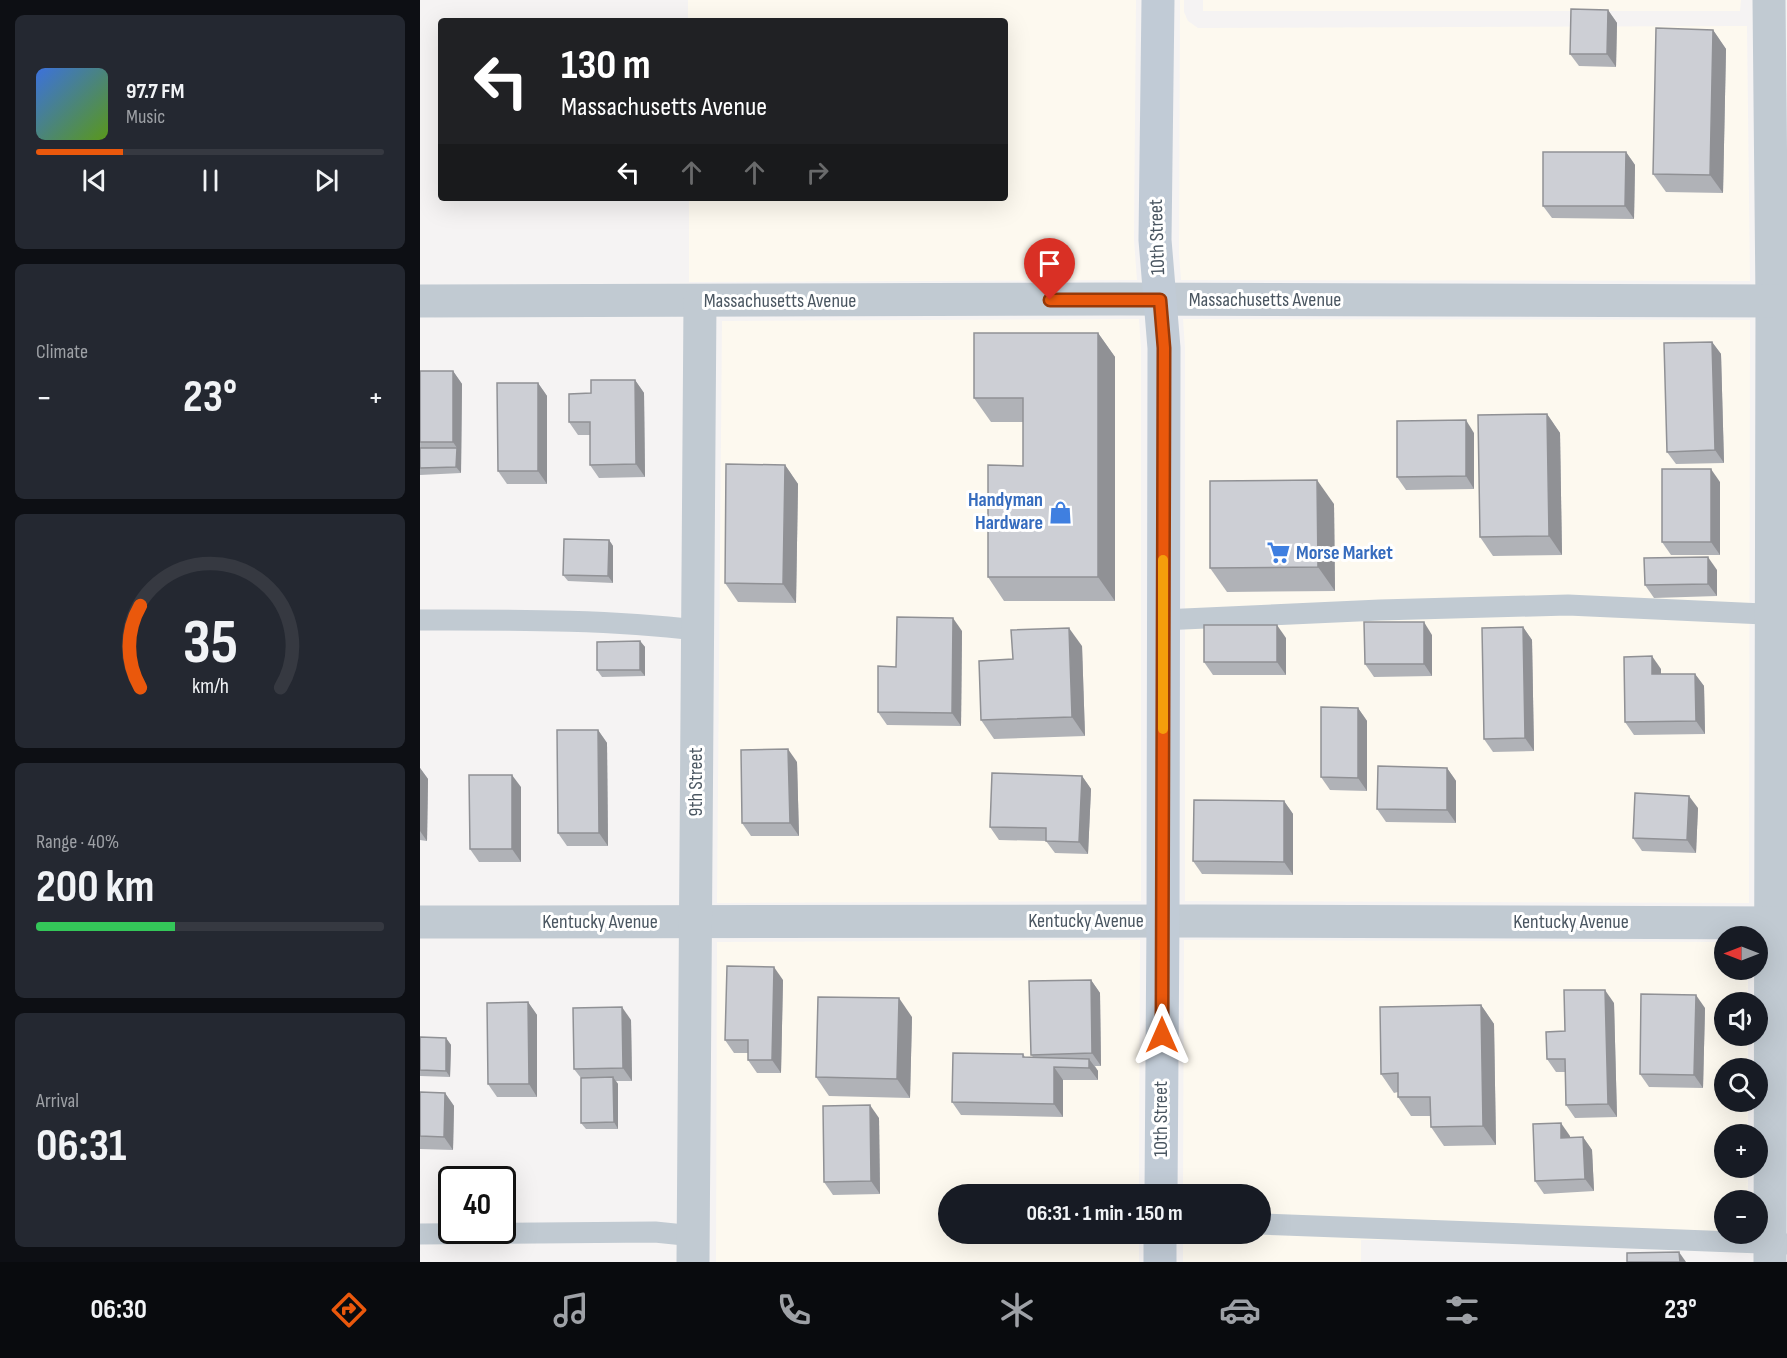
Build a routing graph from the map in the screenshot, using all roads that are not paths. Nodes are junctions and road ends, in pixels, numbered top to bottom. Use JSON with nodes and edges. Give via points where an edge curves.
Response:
{"nodes":[{"id":1,"x":1158,"y":0,"type":"edge"},
{"id":2,"x":1769,"y":0,"type":"edge"},
{"id":3,"x":1160,"y":300,"type":"junction"},
{"id":4,"x":420,"y":301,"type":"edge"},
{"id":5,"x":700,"y":301,"type":"junction"},
{"id":6,"x":1780,"y":301,"type":"edge"},
{"id":7,"x":1779,"y":615,"type":"edge"},
{"id":8,"x":420,"y":620,"type":"edge"},
{"id":9,"x":1162,"y":620,"type":"junction"},
{"id":10,"x":697,"y":630,"type":"junction"},
{"id":11,"x":1163,"y":921,"type":"junction"},
{"id":12,"x":420,"y":922,"type":"edge"},
{"id":13,"x":695,"y":922,"type":"junction"},
{"id":14,"x":1779,"y":923,"type":"edge"},
{"id":15,"x":1161,"y":1184,"type":"edge"},
{"id":16,"x":1271,"y":1225,"type":"edge"},
{"id":17,"x":420,"y":1234,"type":"edge"},
{"id":18,"x":1160,"y":1244,"type":"edge"},
{"id":19,"x":694,"y":1249,"type":"edge"},
{"id":20,"x":1775,"y":1250,"type":"edge"},
{"id":21,"x":1160,"y":1262,"type":"edge"}],
"edges":[{"from":1,"to":3,"type":"street","name":"10th Street","via":[[1155,240]]},
{"from":2,"to":6,"type":"street"},
{"from":3,"to":5,"type":"street","name":"Massachusetts Avenue"},
{"from":3,"to":6,"type":"street","name":"Massachusetts Avenue"},
{"from":3,"to":9,"type":"street","name":"10th Street","via":[[1164,348]]},
{"from":4,"to":5,"type":"street","name":"Massachusetts Avenue"},
{"from":5,"to":10,"type":"street","name":"9th Street"},
{"from":6,"to":7,"type":"street"},
{"from":7,"to":9,"type":"lane","via":[[1568,605]]},
{"from":7,"to":14,"type":"street"},
{"from":8,"to":10,"type":"lane","via":[[532,620]]},
{"from":9,"to":11,"type":"street","name":"10th Street"},
{"from":10,"to":13,"type":"street","name":"9th Street"},
{"from":11,"to":13,"type":"street","name":"Kentucky Avenue"},
{"from":11,"to":14,"type":"street","name":"Kentucky Avenue"},
{"from":11,"to":15,"type":"street","name":"10th Street"},
{"from":12,"to":13,"type":"street","name":"Kentucky Avenue"},
{"from":13,"to":19,"type":"street","name":"9th Street"},
{"from":14,"to":20,"type":"street"},
{"from":16,"to":20,"type":"lane"},
{"from":17,"to":19,"type":"lane","via":[[655,1232]]},
{"from":18,"to":21,"type":"street"}]}
